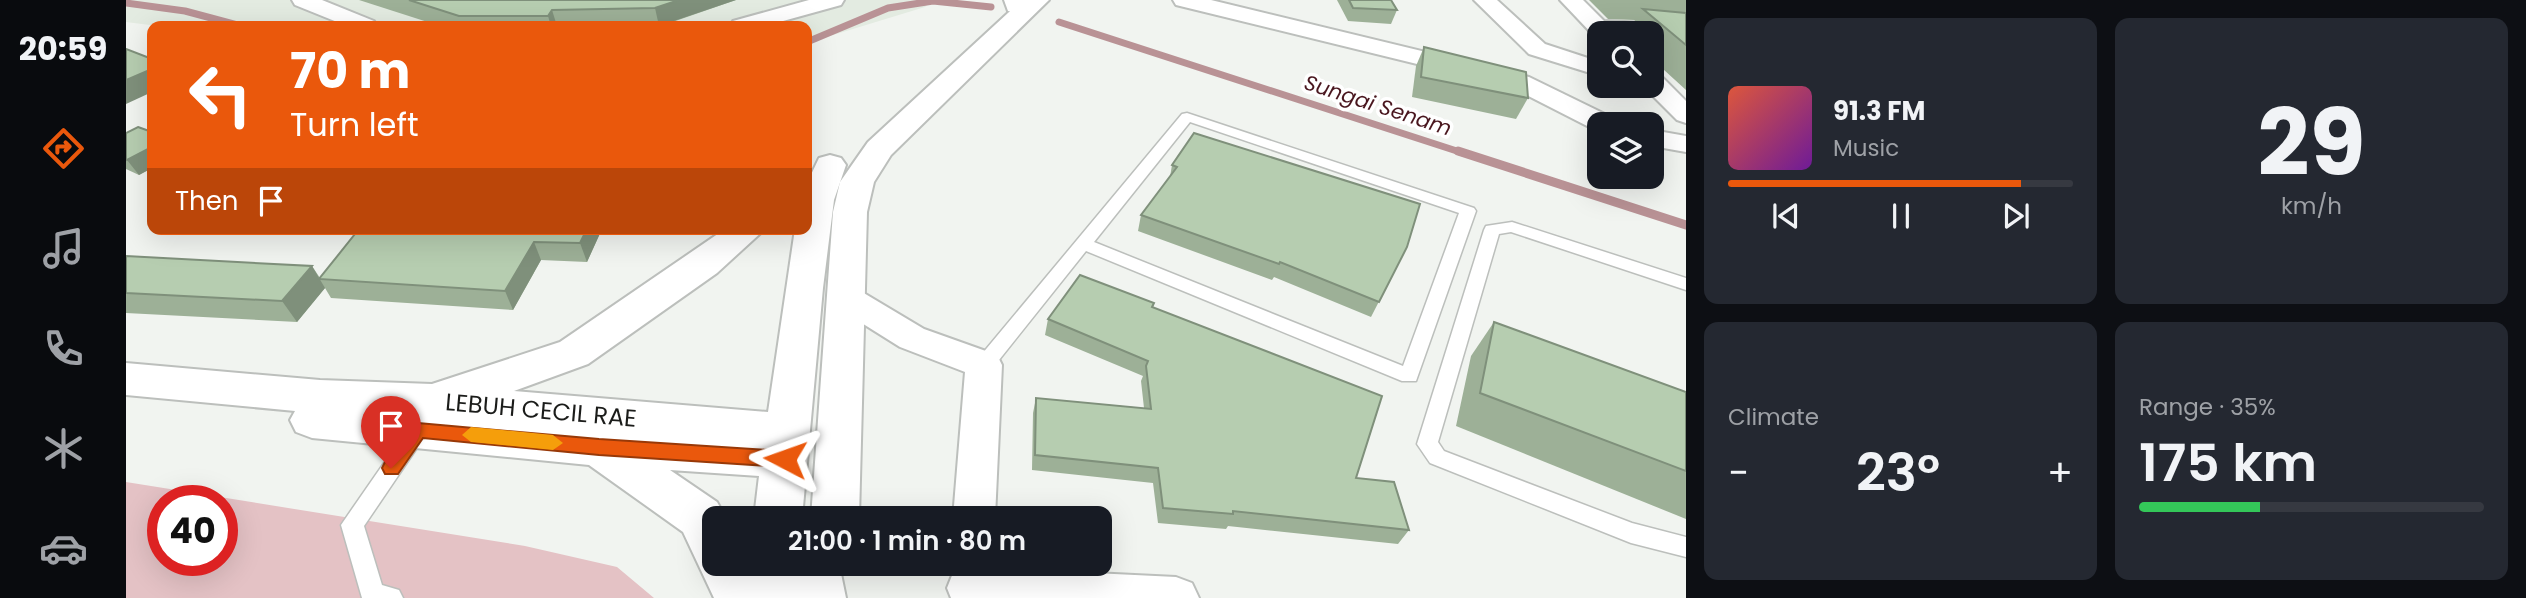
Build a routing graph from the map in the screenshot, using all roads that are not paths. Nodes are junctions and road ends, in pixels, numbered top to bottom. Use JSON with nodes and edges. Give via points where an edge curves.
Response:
{"nodes":[{"id":1,"x":303,"y":0,"type":"edge"},
{"id":2,"x":833,"y":0,"type":"edge"},
{"id":3,"x":1184,"y":0,"type":"edge"},
{"id":4,"x":1292,"y":0,"type":"edge"},
{"id":5,"x":1485,"y":0,"type":"edge"},
{"id":6,"x":1571,"y":0,"type":"edge"},
{"id":7,"x":1022,"y":1,"type":"edge"},
{"id":8,"x":790,"y":4,"type":"edge"},
{"id":9,"x":354,"y":21,"type":"edge"},
{"id":10,"x":752,"y":21,"type":"edge"},
{"id":11,"x":1592,"y":21,"type":"edge"},
{"id":12,"x":1278,"y":23,"type":"junction"},
{"id":13,"x":1664,"y":31,"type":"edge"},
{"id":14,"x":1686,"y":32,"type":"edge"},
{"id":15,"x":1587,"y":65,"type":"edge"},
{"id":16,"x":1664,"y":93,"type":"edge"},
{"id":17,"x":1686,"y":115,"type":"edge"},
{"id":18,"x":1587,"y":116,"type":"edge"},
{"id":19,"x":1664,"y":140,"type":"edge"},
{"id":20,"x":1686,"y":144,"type":"edge"},
{"id":21,"x":832,"y":176,"type":"edge"},
{"id":22,"x":740,"y":235,"type":"edge"},
{"id":23,"x":1084,"y":244,"type":"junction"},
{"id":24,"x":1686,"y":284,"type":"edge"},
{"id":25,"x":845,"y":297,"type":"junction"},
{"id":26,"x":984,"y":365,"type":"junction"},
{"id":27,"x":126,"y":379,"type":"edge"},
{"id":28,"x":126,"y":401,"type":"edge"},
{"id":29,"x":420,"y":415,"type":"junction"},
{"id":30,"x":789,"y":445,"type":"junction"},
{"id":31,"x":599,"y":447,"type":"junction"},
{"id":32,"x":780,"y":506,"type":"edge"},
{"id":33,"x":812,"y":506,"type":"edge"},
{"id":34,"x":836,"y":506,"type":"edge"},
{"id":35,"x":975,"y":506,"type":"edge"},
{"id":36,"x":702,"y":521,"type":"edge"},
{"id":37,"x":1686,"y":547,"type":"edge"},
{"id":38,"x":729,"y":576,"type":"edge"},
{"id":39,"x":771,"y":576,"type":"edge"},
{"id":40,"x":816,"y":576,"type":"edge"},
{"id":41,"x":831,"y":576,"type":"edge"},
{"id":42,"x":970,"y":583,"type":"edge"},
{"id":43,"x":391,"y":598,"type":"edge"},
{"id":44,"x":741,"y":598,"type":"edge"},
{"id":45,"x":768,"y":598,"type":"edge"},
{"id":46,"x":820,"y":598,"type":"edge"},
{"id":47,"x":830,"y":598,"type":"edge"},
{"id":48,"x":1176,"y":598,"type":"edge"}],
"edges":[{"from":1,"to":9,"type":"street"},
{"from":2,"to":8,"type":"street"},
{"from":3,"to":12,"type":"street"},
{"from":4,"to":12,"type":"street"},
{"from":5,"to":15,"type":"street","via":[[1537,49]]},
{"from":6,"to":11,"type":"street"},
{"from":7,"to":21,"type":"street","via":[[1000,31],[879,149]]},
{"from":8,"to":10,"type":"street"},
{"from":12,"to":18,"type":"street","via":[[1520,82]]},
{"from":13,"to":14,"type":"street"},
{"from":16,"to":17,"type":"street"},
{"from":19,"to":20,"type":"street"},
{"from":21,"to":25,"type":"street","via":[[850,212]]},
{"from":21,"to":30,"type":"street","via":[[836,209],[816,411]]},
{"from":22,"to":29,"type":"street","via":[[574,353]]},
{"from":23,"to":23,"type":"lane","via":[[1409,376],[1468,211],[1188,117]]},
{"from":23,"to":26,"type":"lane"},
{"from":24,"to":37,"type":"lane","via":[[1512,227],[1492,230],[1427,444],[1437,457],[1631,533]]},
{"from":25,"to":26,"type":"street","via":[[912,338]]},
{"from":25,"to":34,"type":"street"},
{"from":26,"to":35,"type":"street"},
{"from":27,"to":29,"type":"street","name":"LEBUH CECIL RAE","via":[[320,397]]},
{"from":28,"to":29,"type":"street","name":"LEBUH CECIL RAE"},
{"from":29,"to":30,"type":"street","name":"LEBUH CECIL RAE"},
{"from":29,"to":31,"type":"street","name":"LEBUH CECIL RAE"},
{"from":29,"to":43,"type":"lane","via":[[352,525],[373,595]]},
{"from":30,"to":31,"type":"street","name":"LEBUH CECIL RAE"},
{"from":30,"to":32,"type":"street"},
{"from":30,"to":33,"type":"street","via":[[811,477]]},
{"from":31,"to":36,"type":"street"},
{"from":38,"to":44,"type":"street"},
{"from":39,"to":45,"type":"street"},
{"from":40,"to":46,"type":"street"},
{"from":41,"to":47,"type":"street"},
{"from":42,"to":48,"type":"street"}]}
